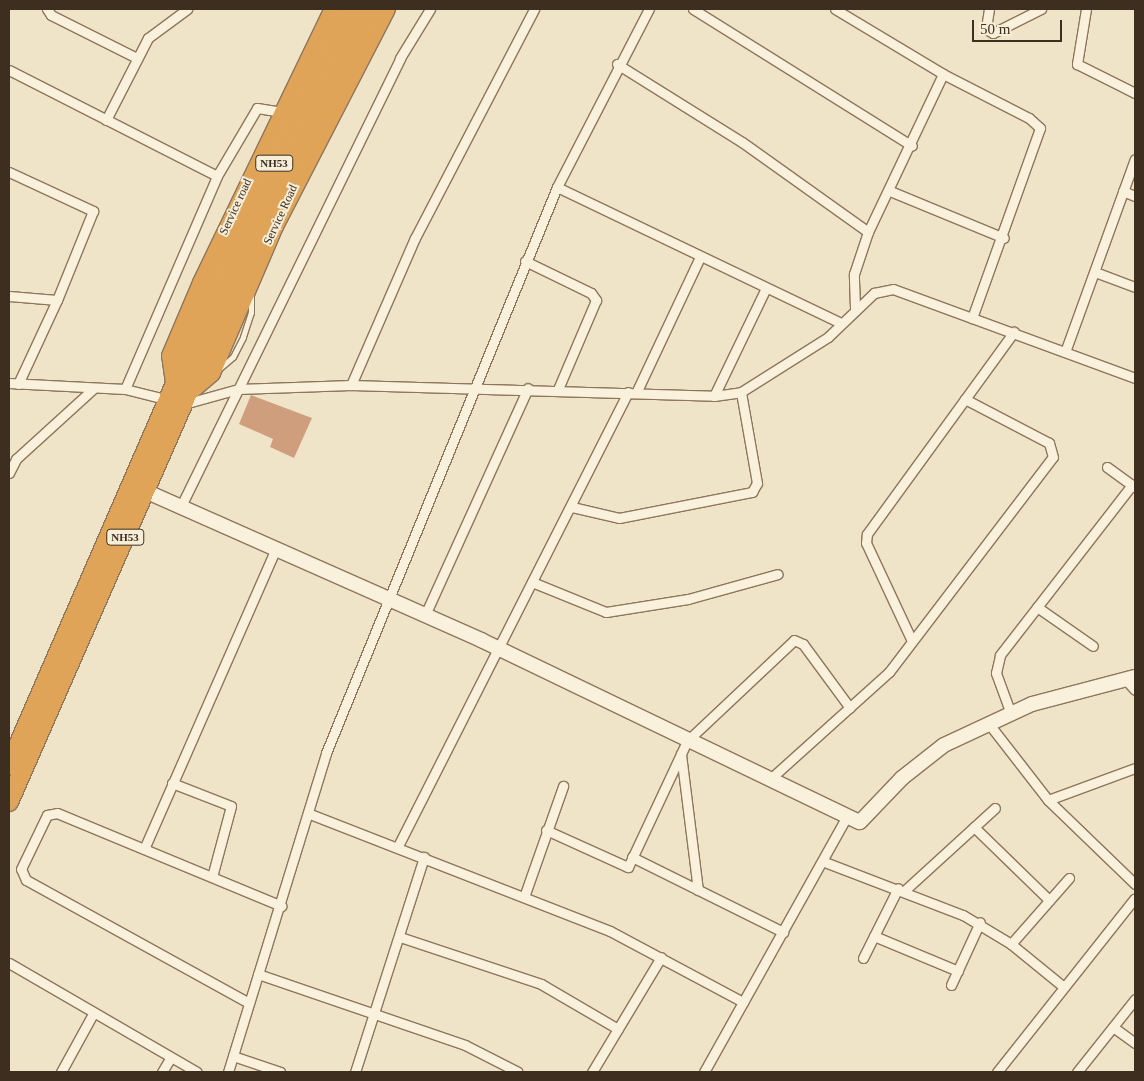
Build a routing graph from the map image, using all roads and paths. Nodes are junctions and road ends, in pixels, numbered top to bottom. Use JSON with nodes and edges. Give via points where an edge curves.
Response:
{"nodes":[{"id":1,"x":47,"y":9,"type":"edge"},
{"id":2,"x":187,"y":9,"type":"edge"},
{"id":3,"x":334,"y":9,"type":"edge"},
{"id":4,"x":353,"y":9,"type":"edge"},
{"id":5,"x":369,"y":9,"type":"edge"},
{"id":6,"x":386,"y":9,"type":"edge"},
{"id":7,"x":430,"y":9,"type":"edge"},
{"id":8,"x":534,"y":9,"type":"edge"},
{"id":9,"x":649,"y":9,"type":"edge"},
{"id":10,"x":693,"y":9,"type":"edge"},
{"id":11,"x":835,"y":9,"type":"edge"},
{"id":12,"x":989,"y":9,"type":"edge"},
{"id":13,"x":1041,"y":9,"type":"edge"},
{"id":14,"x":1086,"y":9,"type":"edge"},
{"id":15,"x":137,"y":58,"type":"junction"},
{"id":16,"x":617,"y":64,"type":"junction"},
{"id":17,"x":9,"y":70,"type":"edge"},
{"id":18,"x":943,"y":74,"type":"junction"},
{"id":19,"x":1135,"y":93,"type":"edge"},
{"id":20,"x":281,"y":112,"type":"junction"},
{"id":21,"x":106,"y":120,"type":"junction"},
{"id":22,"x":912,"y":146,"type":"junction"},
{"id":23,"x":1135,"y":158,"type":"edge"},
{"id":24,"x":9,"y":172,"type":"edge"},
{"id":25,"x":217,"y":176,"type":"junction"},
{"id":26,"x":557,"y":187,"type":"junction"},
{"id":27,"x":890,"y":191,"type":"junction"},
{"id":28,"x":1122,"y":191,"type":"junction"},
{"id":29,"x":1135,"y":196,"type":"edge"},
{"id":30,"x":868,"y":232,"type":"junction"},
{"id":31,"x":1004,"y":238,"type":"junction"},
{"id":32,"x":700,"y":257,"type":"junction"},
{"id":33,"x":525,"y":261,"type":"junction"},
{"id":34,"x":1095,"y":272,"type":"junction"},
{"id":35,"x":766,"y":288,"type":"junction"},
{"id":36,"x":1135,"y":288,"type":"edge"},
{"id":37,"x":9,"y":296,"type":"edge"},
{"id":38,"x":57,"y":300,"type":"junction"},
{"id":39,"x":855,"y":308,"type":"junction"},
{"id":40,"x":972,"y":318,"type":"junction"},
{"id":41,"x":841,"y":323,"type":"junction"},
{"id":42,"x":1014,"y":332,"type":"junction"},
{"id":43,"x":1065,"y":352,"type":"junction"},
{"id":44,"x":1135,"y":378,"type":"edge"},
{"id":45,"x":14,"y":384,"type":"edge"},
{"id":46,"x":350,"y":385,"type":"junction"},
{"id":47,"x":476,"y":388,"type":"junction"},
{"id":48,"x":528,"y":388,"type":"junction"},
{"id":49,"x":93,"y":389,"type":"junction"},
{"id":50,"x":125,"y":389,"type":"junction"},
{"id":51,"x":238,"y":389,"type":"junction"},
{"id":52,"x":558,"y":389,"type":"junction"},
{"id":53,"x":741,"y":392,"type":"junction"},
{"id":54,"x":632,"y":393,"type":"junction"},
{"id":55,"x":179,"y":395,"type":"junction"},
{"id":56,"x":714,"y":396,"type":"junction"},
{"id":57,"x":965,"y":399,"type":"junction"},
{"id":58,"x":12,"y":461,"type":"edge"},
{"id":59,"x":1107,"y":467,"type":"dead end"},
{"id":60,"x":9,"y":473,"type":"edge"},
{"id":61,"x":1133,"y":486,"type":"edge"},
{"id":62,"x":145,"y":491,"type":"junction"},
{"id":63,"x":181,"y":506,"type":"junction"},
{"id":64,"x":572,"y":507,"type":"junction"},
{"id":65,"x":276,"y":549,"type":"junction"},
{"id":66,"x":778,"y":574,"type":"dead end"},
{"id":67,"x":532,"y":582,"type":"junction"},
{"id":68,"x":388,"y":599,"type":"junction"},
{"id":69,"x":1037,"y":607,"type":"junction"},
{"id":70,"x":425,"y":615,"type":"junction"},
{"id":71,"x":912,"y":641,"type":"junction"},
{"id":72,"x":1093,"y":646,"type":"dead end"},
{"id":73,"x":498,"y":649,"type":"junction"},
{"id":74,"x":1132,"y":682,"type":"edge"},
{"id":75,"x":850,"y":708,"type":"junction"},
{"id":76,"x":1011,"y":714,"type":"junction"},
{"id":77,"x":989,"y":724,"type":"junction"},
{"id":78,"x":687,"y":741,"type":"junction"},
{"id":79,"x":14,"y":742,"type":"edge"},
{"id":80,"x":681,"y":754,"type":"junction"},
{"id":81,"x":9,"y":766,"type":"edge"},
{"id":82,"x":1135,"y":768,"type":"edge"},
{"id":83,"x":769,"y":780,"type":"junction"},
{"id":84,"x":172,"y":783,"type":"junction"},
{"id":85,"x":563,"y":786,"type":"dead end"},
{"id":86,"x":1048,"y":800,"type":"junction"},
{"id":87,"x":9,"y":802,"type":"edge"},
{"id":88,"x":995,"y":808,"type":"dead end"},
{"id":89,"x":310,"y":814,"type":"junction"},
{"id":90,"x":846,"y":818,"type":"junction"},
{"id":91,"x":974,"y":827,"type":"junction"},
{"id":92,"x":546,"y":830,"type":"junction"},
{"id":93,"x":398,"y":846,"type":"junction"},
{"id":94,"x":144,"y":849,"type":"junction"},
{"id":95,"x":424,"y":857,"type":"junction"},
{"id":96,"x":632,"y":857,"type":"junction"},
{"id":97,"x":822,"y":861,"type":"junction"},
{"id":98,"x":212,"y":877,"type":"junction"},
{"id":99,"x":1069,"y":878,"type":"dead end"},
{"id":100,"x":1135,"y":884,"type":"edge"},
{"id":101,"x":901,"y":889,"type":"junction"},
{"id":102,"x":698,"y":890,"type":"junction"},
{"id":103,"x":524,"y":896,"type":"junction"},
{"id":104,"x":1134,"y":899,"type":"edge"},
{"id":105,"x":1050,"y":900,"type":"junction"},
{"id":106,"x":281,"y":906,"type":"junction"},
{"id":107,"x":980,"y":923,"type":"junction"},
{"id":108,"x":783,"y":932,"type":"junction"},
{"id":109,"x":874,"y":936,"type":"junction"},
{"id":110,"x":400,"y":937,"type":"junction"},
{"id":111,"x":1011,"y":944,"type":"junction"},
{"id":112,"x":661,"y":957,"type":"junction"},
{"id":113,"x":863,"y":958,"type":"dead end"},
{"id":114,"x":9,"y":963,"type":"edge"},
{"id":115,"x":958,"y":971,"type":"junction"},
{"id":116,"x":258,"y":974,"type":"junction"},
{"id":117,"x":951,"y":986,"type":"dead end"},
{"id":118,"x":1064,"y":987,"type":"junction"},
{"id":119,"x":1135,"y":999,"type":"edge"},
{"id":120,"x":743,"y":1002,"type":"junction"},
{"id":121,"x":248,"y":1003,"type":"junction"},
{"id":122,"x":94,"y":1012,"type":"junction"},
{"id":123,"x":376,"y":1014,"type":"junction"},
{"id":124,"x":1113,"y":1027,"type":"junction"},
{"id":125,"x":618,"y":1029,"type":"junction"},
{"id":126,"x":1135,"y":1043,"type":"edge"},
{"id":127,"x":233,"y":1056,"type":"junction"},
{"id":128,"x":171,"y":1057,"type":"junction"},
{"id":129,"x":61,"y":1072,"type":"edge"},
{"id":130,"x":162,"y":1072,"type":"edge"},
{"id":131,"x":197,"y":1072,"type":"edge"},
{"id":132,"x":228,"y":1072,"type":"edge"},
{"id":133,"x":280,"y":1072,"type":"edge"},
{"id":134,"x":355,"y":1072,"type":"edge"},
{"id":135,"x":518,"y":1072,"type":"edge"},
{"id":136,"x":592,"y":1072,"type":"edge"},
{"id":137,"x":704,"y":1072,"type":"edge"},
{"id":138,"x":996,"y":1072,"type":"edge"},
{"id":139,"x":1078,"y":1072,"type":"edge"}],
"edges":[{"from":1,"to":15,"type":"street","via":[[51,15]]},
{"from":2,"to":15,"type":"street","via":[[148,38]]},
{"from":3,"to":20,"type":"highway","name":"Service road"},
{"from":4,"to":55,"type":"highway","number":"NH53","via":[[234,248]]},
{"from":5,"to":55,"type":"highway","number":"NH53","via":[[289,162]]},
{"from":6,"to":55,"type":"highway","name":"Service Road","via":[[274,226],[211,373]]},
{"from":7,"to":51,"type":"street","via":[[400,58]]},
{"from":8,"to":46,"type":"street","via":[[415,238]]},
{"from":9,"to":16,"type":"street"},
{"from":10,"to":22,"type":"street"},
{"from":11,"to":18,"type":"street"},
{"from":12,"to":13,"type":"street","via":[[986,29],[993,33]]},
{"from":14,"to":19,"type":"street","via":[[1077,64]]},
{"from":15,"to":21,"type":"street"},
{"from":16,"to":26,"type":"street"},
{"from":16,"to":30,"type":"street","via":[[742,142]]},
{"from":17,"to":21,"type":"street"},
{"from":18,"to":22,"type":"street"},
{"from":18,"to":31,"type":"street","via":[[1030,118],[1040,128]]},
{"from":20,"to":25,"type":"street","via":[[257,108]]},
{"from":20,"to":55,"type":"highway","name":"Service road","via":[[171,356]]},
{"from":21,"to":25,"type":"street"},
{"from":22,"to":27,"type":"street"},
{"from":23,"to":28,"type":"street"},
{"from":24,"to":38,"type":"street","via":[[92,211]]},
{"from":25,"to":50,"type":"street"},
{"from":26,"to":32,"type":"street"},
{"from":26,"to":33,"type":"street"},
{"from":27,"to":30,"type":"street"},
{"from":27,"to":31,"type":"street"},
{"from":28,"to":29,"type":"street"},
{"from":28,"to":34,"type":"street"},
{"from":30,"to":39,"type":"street","via":[[854,274]]},
{"from":31,"to":40,"type":"street"},
{"from":32,"to":35,"type":"street"},
{"from":32,"to":54,"type":"street"},
{"from":33,"to":47,"type":"street"},
{"from":33,"to":52,"type":"street","via":[[592,293],[596,300]]},
{"from":34,"to":36,"type":"street"},
{"from":34,"to":43,"type":"street"},
{"from":35,"to":41,"type":"street"},
{"from":35,"to":56,"type":"street"},
{"from":37,"to":38,"type":"street"},
{"from":38,"to":45,"type":"street"},
{"from":39,"to":40,"type":"street","via":[[874,293],[893,289]]},
{"from":39,"to":41,"type":"street"},
{"from":40,"to":42,"type":"street"},
{"from":41,"to":53,"type":"street","via":[[776,373]]},
{"from":42,"to":43,"type":"street"},
{"from":42,"to":57,"type":"street"},
{"from":43,"to":44,"type":"street"},
{"from":45,"to":49,"type":"street"},
{"from":46,"to":47,"type":"street"},
{"from":46,"to":51,"type":"street"},
{"from":47,"to":48,"type":"street"},
{"from":47,"to":68,"type":"street"},
{"from":48,"to":52,"type":"street"},
{"from":48,"to":70,"type":"street"},
{"from":49,"to":50,"type":"street"},
{"from":49,"to":58,"type":"street"},
{"from":50,"to":55,"type":"street"},
{"from":51,"to":55,"type":"street"},
{"from":51,"to":63,"type":"street"},
{"from":52,"to":54,"type":"street"},
{"from":53,"to":56,"type":"street"},
{"from":53,"to":64,"type":"street","via":[[757,483],[752,492],[619,518]]},
{"from":54,"to":56,"type":"street"},
{"from":54,"to":64,"type":"street"},
{"from":55,"to":62,"type":"highway","number":"NH53"},
{"from":55,"to":79,"type":"highway","number":"NH53"},
{"from":57,"to":71,"type":"street","via":[[867,534],[866,543]]},
{"from":57,"to":71,"type":"street","via":[[1049,443],[1053,457]]},
{"from":58,"to":60,"type":"street"},
{"from":59,"to":61,"type":"street"},
{"from":61,"to":69,"type":"street"},
{"from":62,"to":63,"type":"main road"},
{"from":62,"to":87,"type":"highway","number":"NH53"},
{"from":63,"to":65,"type":"main road"},
{"from":64,"to":67,"type":"street"},
{"from":65,"to":68,"type":"main road"},
{"from":65,"to":84,"type":"street"},
{"from":66,"to":67,"type":"street","via":[[688,599],[606,612]]},
{"from":67,"to":73,"type":"street"},
{"from":68,"to":70,"type":"main road"},
{"from":68,"to":89,"type":"street","via":[[326,753]]},
{"from":69,"to":72,"type":"street"},
{"from":69,"to":76,"type":"street","via":[[996,665]]},
{"from":70,"to":73,"type":"main road"},
{"from":71,"to":75,"type":"street","via":[[889,672]]},
{"from":73,"to":78,"type":"main road"},
{"from":73,"to":93,"type":"street"},
{"from":74,"to":76,"type":"main road"},
{"from":75,"to":78,"type":"street","via":[[803,644],[794,640]]},
{"from":75,"to":83,"type":"street"},
{"from":76,"to":77,"type":"main road"},
{"from":77,"to":86,"type":"street"},
{"from":77,"to":90,"type":"main road","via":[[933,753],[902,778],[864,820]]},
{"from":78,"to":80,"type":"street"},
{"from":78,"to":83,"type":"main road"},
{"from":79,"to":81,"type":"highway","number":"NH53"},
{"from":80,"to":96,"type":"street"},
{"from":80,"to":102,"type":"street"},
{"from":82,"to":86,"type":"street"},
{"from":83,"to":90,"type":"main road"},
{"from":84,"to":94,"type":"street"},
{"from":84,"to":98,"type":"street","via":[[231,806]]},
{"from":85,"to":92,"type":"street"},
{"from":86,"to":100,"type":"street"},
{"from":88,"to":91,"type":"street"},
{"from":89,"to":93,"type":"street"},
{"from":89,"to":106,"type":"street"},
{"from":90,"to":97,"type":"street"},
{"from":91,"to":101,"type":"street"},
{"from":91,"to":105,"type":"street"},
{"from":92,"to":96,"type":"street","via":[[628,867]]},
{"from":92,"to":103,"type":"street"},
{"from":93,"to":95,"type":"street"},
{"from":94,"to":98,"type":"street"},
{"from":94,"to":121,"type":"street","via":[[50,812],[21,869],[22,876]]},
{"from":95,"to":103,"type":"street"},
{"from":95,"to":110,"type":"street"},
{"from":96,"to":102,"type":"street"},
{"from":97,"to":101,"type":"street"},
{"from":97,"to":108,"type":"street"},
{"from":98,"to":106,"type":"street"},
{"from":99,"to":105,"type":"street"},
{"from":101,"to":107,"type":"street"},
{"from":101,"to":109,"type":"street"},
{"from":102,"to":108,"type":"street"},
{"from":103,"to":112,"type":"street"},
{"from":104,"to":118,"type":"street"},
{"from":105,"to":111,"type":"street"},
{"from":106,"to":116,"type":"street"},
{"from":107,"to":111,"type":"street"},
{"from":107,"to":115,"type":"street"},
{"from":108,"to":120,"type":"street"},
{"from":109,"to":113,"type":"street"},
{"from":109,"to":115,"type":"street"},
{"from":110,"to":123,"type":"street"},
{"from":110,"to":125,"type":"street","via":[[541,984]]},
{"from":111,"to":118,"type":"street"},
{"from":112,"to":120,"type":"street"},
{"from":112,"to":125,"type":"street"},
{"from":114,"to":122,"type":"street"},
{"from":115,"to":117,"type":"street"},
{"from":116,"to":121,"type":"street"},
{"from":116,"to":123,"type":"street"},
{"from":118,"to":138,"type":"street"},
{"from":119,"to":124,"type":"street"},
{"from":120,"to":137,"type":"street"},
{"from":121,"to":127,"type":"street"},
{"from":122,"to":128,"type":"street"},
{"from":122,"to":129,"type":"street"},
{"from":123,"to":134,"type":"street"},
{"from":123,"to":135,"type":"street","via":[[465,1045]]},
{"from":124,"to":126,"type":"street"},
{"from":124,"to":139,"type":"street"},
{"from":125,"to":136,"type":"street"},
{"from":127,"to":132,"type":"street"},
{"from":127,"to":133,"type":"street"},
{"from":128,"to":130,"type":"street"},
{"from":128,"to":131,"type":"street"}]}
